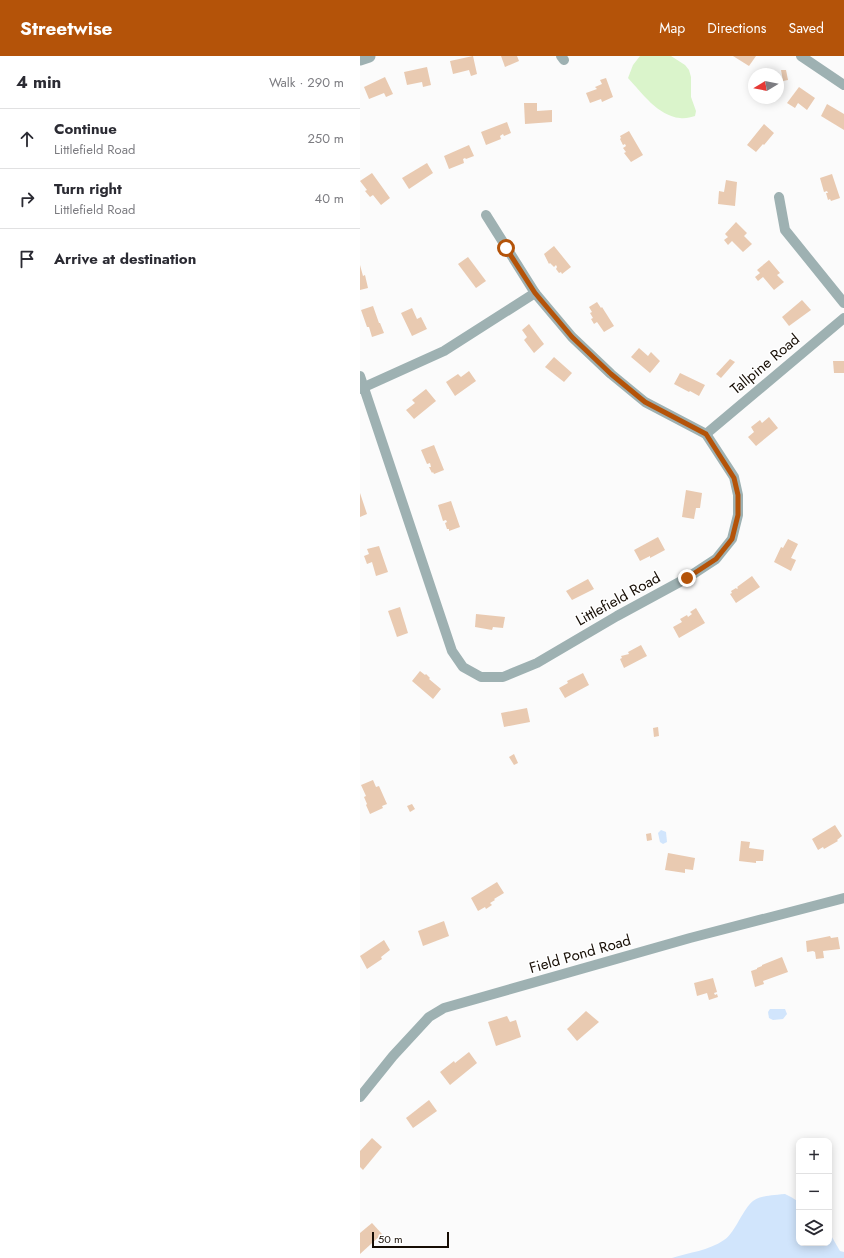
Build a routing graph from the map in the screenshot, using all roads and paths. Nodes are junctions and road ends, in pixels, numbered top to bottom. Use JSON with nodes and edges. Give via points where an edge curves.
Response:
{"nodes":[{"id":1,"x":369,"y":56,"type":"edge"},
{"id":2,"x":801,"y":56,"type":"edge"},
{"id":3,"x":360,"y":59,"type":"edge"},
{"id":4,"x":844,"y":84,"type":"edge"},
{"id":5,"x":779,"y":197,"type":"dead end"},
{"id":6,"x":486,"y":214,"type":"dead end"},
{"id":7,"x":535,"y":293,"type":"junction"},
{"id":8,"x":844,"y":303,"type":"edge"},
{"id":9,"x":844,"y":318,"type":"edge"},
{"id":10,"x":360,"y":376,"type":"edge"},
{"id":11,"x":362,"y":388,"type":"edge"},
{"id":12,"x":706,"y":434,"type":"junction"},
{"id":13,"x":844,"y":898,"type":"edge"},
{"id":14,"x":360,"y":1096,"type":"edge"}],
"edges":[{"from":1,"to":3,"type":"street"},
{"from":2,"to":4,"type":"street"},
{"from":5,"to":8,"type":"street","via":[[785,230]]},
{"from":6,"to":7,"type":"street","name":"Littlefield Road"},
{"from":7,"to":11,"type":"street","via":[[444,351]]},
{"from":7,"to":12,"type":"street","name":"Littlefield Road","via":[[572,337],[628,388],[645,402]]},
{"from":9,"to":12,"type":"street","name":"Tallpine Road"},
{"from":10,"to":11,"type":"street","name":"Littlefield Road"},
{"from":11,"to":12,"type":"street","name":"Littlefield Road","via":[[452,651],[463,667],[481,677],[503,677],[537,663],[716,559],[732,539],[738,515],[738,495],[734,478]]},
{"from":13,"to":14,"type":"street","name":"Field Pond Road","via":[[690,938],[444,1008],[429,1017]]}]}
